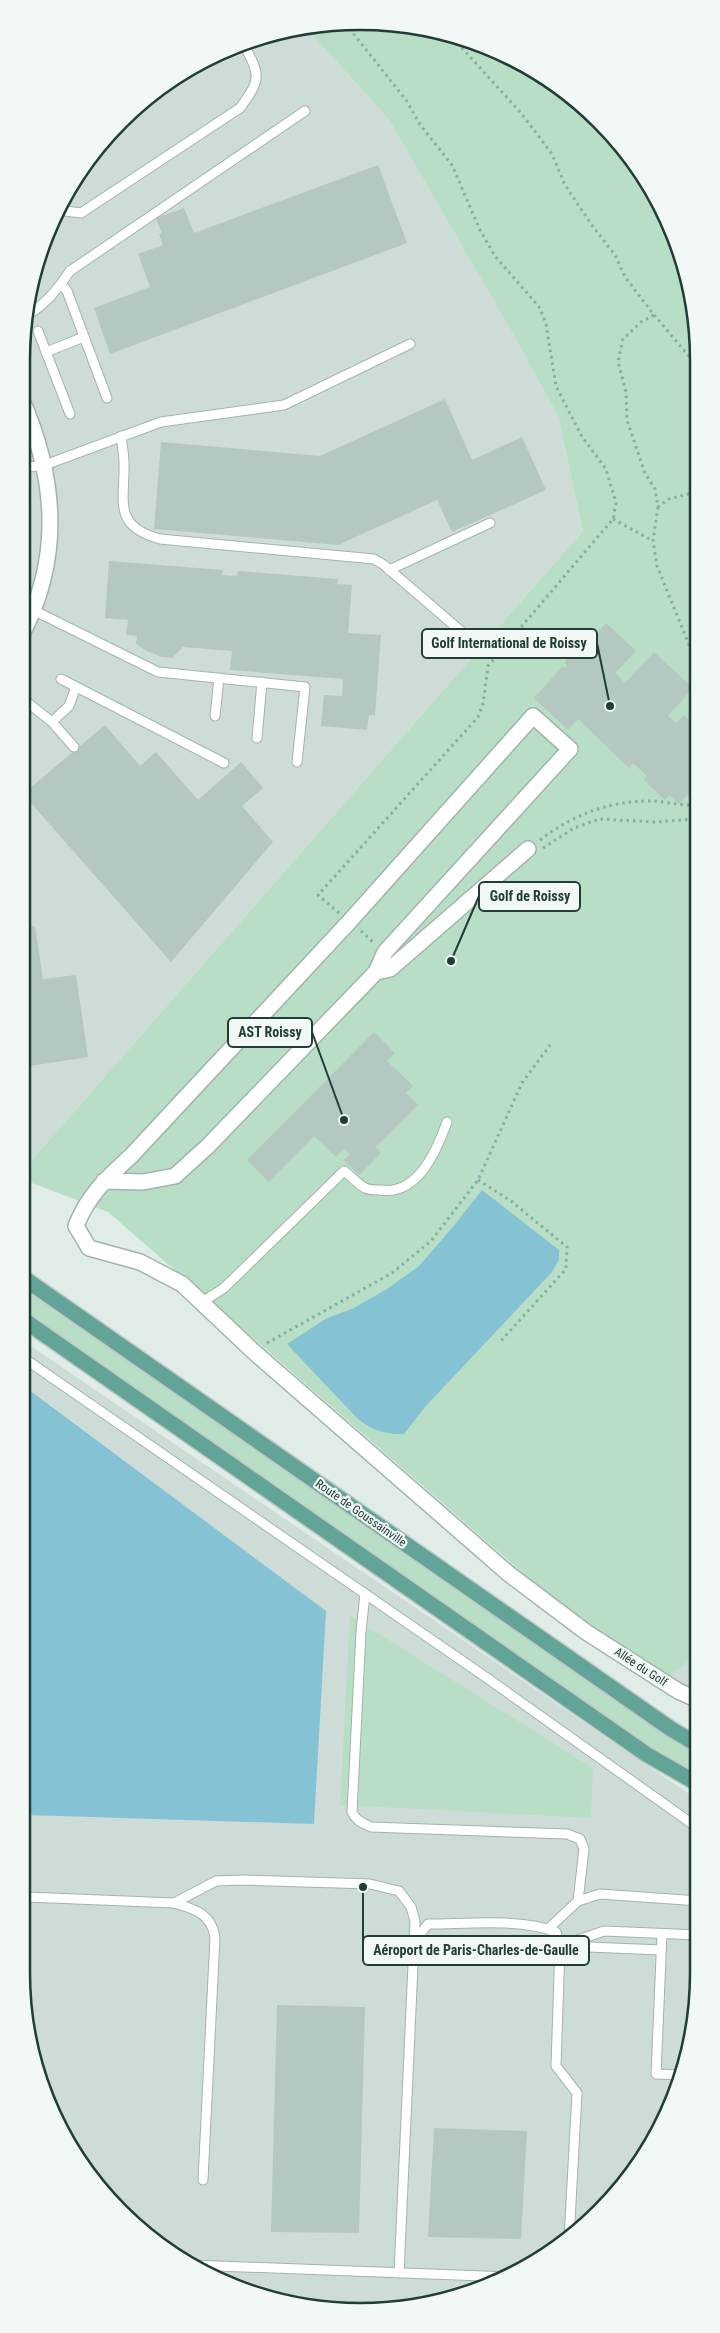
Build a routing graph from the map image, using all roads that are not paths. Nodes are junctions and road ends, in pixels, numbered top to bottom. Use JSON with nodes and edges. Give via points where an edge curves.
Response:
{"nodes":[{"id":1,"x":247,"y":50,"type":"edge"},
{"id":2,"x":305,"y":111,"type":"dead end"},
{"id":3,"x":66,"y":211,"type":"edge"},
{"id":4,"x":61,"y":284,"type":"junction"},
{"id":5,"x":34,"y":311,"type":"edge"},
{"id":6,"x":38,"y":331,"type":"dead end"},
{"id":7,"x":84,"y":337,"type":"junction"},
{"id":8,"x":410,"y":344,"type":"dead end"},
{"id":9,"x":46,"y":352,"type":"junction"},
{"id":10,"x":107,"y":398,"type":"dead end"},
{"id":11,"x":70,"y":414,"type":"dead end"},
{"id":12,"x":30,"y":423,"type":"edge"},
{"id":13,"x":121,"y":436,"type":"junction"},
{"id":14,"x":45,"y":465,"type":"junction"},
{"id":15,"x":30,"y":467,"type":"edge"},
{"id":16,"x":490,"y":523,"type":"dead end"},
{"id":17,"x":390,"y":570,"type":"junction"},
{"id":18,"x":35,"y":611,"type":"junction"},
{"id":19,"x":30,"y":620,"type":"edge"},
{"id":20,"x":470,"y":639,"type":"dead end"},
{"id":21,"x":219,"y":678,"type":"junction"},
{"id":22,"x":61,"y":679,"type":"dead end"},
{"id":23,"x":262,"y":682,"type":"junction"},
{"id":24,"x":76,"y":687,"type":"junction"},
{"id":25,"x":30,"y":705,"type":"edge"},
{"id":26,"x":216,"y":716,"type":"dead end"},
{"id":27,"x":52,"y":722,"type":"junction"},
{"id":28,"x":257,"y":738,"type":"dead end"},
{"id":29,"x":74,"y":747,"type":"dead end"},
{"id":30,"x":297,"y":762,"type":"dead end"},
{"id":31,"x":224,"y":763,"type":"dead end"},
{"id":32,"x":535,"y":849,"type":"road end"},
{"id":33,"x":376,"y":972,"type":"junction"},
{"id":34,"x":447,"y":1122,"type":"dead end"},
{"id":35,"x":104,"y":1181,"type":"junction"},
{"id":36,"x":30,"y":1282,"type":"edge"},
{"id":37,"x":202,"y":1302,"type":"junction"},
{"id":38,"x":30,"y":1324,"type":"edge"},
{"id":39,"x":30,"y":1362,"type":"edge"},
{"id":40,"x":365,"y":1594,"type":"junction"},
{"id":41,"x":690,"y":1696,"type":"edge"},
{"id":42,"x":690,"y":1740,"type":"edge"},
{"id":43,"x":690,"y":1779,"type":"edge"},
{"id":44,"x":690,"y":1822,"type":"edge"},
{"id":45,"x":30,"y":1898,"type":"edge"},
{"id":46,"x":690,"y":1899,"type":"edge"},
{"id":47,"x":578,"y":1901,"type":"junction"},
{"id":48,"x":174,"y":1903,"type":"junction"},
{"id":49,"x":548,"y":1929,"type":"junction"},
{"id":50,"x":662,"y":1934,"type":"junction"},
{"id":51,"x":690,"y":1935,"type":"edge"},
{"id":52,"x":414,"y":1942,"type":"junction"},
{"id":53,"x":560,"y":1946,"type":"junction"},
{"id":54,"x":661,"y":1950,"type":"junction"},
{"id":55,"x":673,"y":2075,"type":"edge"},
{"id":56,"x":203,"y":2180,"type":"dead end"},
{"id":57,"x":570,"y":2228,"type":"edge"},
{"id":58,"x":209,"y":2267,"type":"edge"},
{"id":59,"x":399,"y":2273,"type":"junction"},
{"id":60,"x":490,"y":2276,"type":"edge"}],
"edges":[{"from":1,"to":3,"type":"lane","via":[[257,70],[254,89],[240,108],[81,213]]},
{"from":2,"to":4,"type":"lane","via":[[70,271]]},
{"from":4,"to":5,"type":"lane"},
{"from":4,"to":7,"type":"lane","via":[[67,291]]},
{"from":6,"to":9,"type":"lane"},
{"from":7,"to":9,"type":"lane"},
{"from":7,"to":10,"type":"lane"},
{"from":8,"to":13,"type":"lane","via":[[284,405],[161,422]]},
{"from":9,"to":11,"type":"lane"},
{"from":12,"to":14,"type":"street"},
{"from":13,"to":14,"type":"lane"},
{"from":13,"to":17,"type":"lane","via":[[124,514],[144,535],[374,559]]},
{"from":14,"to":15,"type":"lane"},
{"from":14,"to":18,"type":"street","via":[[52,519],[48,564]]},
{"from":16,"to":17,"type":"lane"},
{"from":17,"to":20,"type":"lane"},
{"from":18,"to":19,"type":"street"},
{"from":18,"to":21,"type":"lane","via":[[158,672]]},
{"from":21,"to":23,"type":"lane"},
{"from":21,"to":26,"type":"lane"},
{"from":22,"to":24,"type":"lane"},
{"from":23,"to":28,"type":"lane"},
{"from":23,"to":30,"type":"lane","via":[[305,686]]},
{"from":24,"to":27,"type":"lane","via":[[69,706]]},
{"from":24,"to":31,"type":"lane"},
{"from":25,"to":27,"type":"lane"},
{"from":27,"to":29,"type":"lane"},
{"from":32,"to":33,"type":"street","via":[[390,969]]},
{"from":33,"to":35,"type":"street","via":[[175,1176],[143,1182]]},
{"from":33,"to":35,"type":"street","via":[[385,952],[570,749],[533,716],[349,922]]},
{"from":34,"to":37,"type":"lane","via":[[434,1154],[421,1174],[389,1192],[366,1188],[344,1171],[224,1288]]},
{"from":35,"to":37,"type":"street","name":"Allée du Golf","via":[[83,1207],[76,1226],[89,1248],[140,1262],[182,1284]]},
{"from":36,"to":42,"type":"main road","name":"Route de Goussainville"},
{"from":37,"to":41,"type":"street","name":"Allée du Golf","via":[[254,1352],[509,1574],[586,1632]]},
{"from":38,"to":43,"type":"main road","via":[[638,1749]]},
{"from":39,"to":40,"type":"lane"},
{"from":40,"to":44,"type":"lane"},
{"from":40,"to":47,"type":"lane","via":[[360,1632],[354,1816],[371,1827],[568,1834],[580,1839],[584,1849]]},
{"from":45,"to":48,"type":"lane"},
{"from":46,"to":47,"type":"lane","via":[[600,1894]]},
{"from":47,"to":49,"type":"lane"},
{"from":48,"to":52,"type":"lane","via":[[216,1881],[370,1884],[399,1892],[411,1907],[415,1921]]},
{"from":48,"to":56,"type":"lane","via":[[198,1910],[213,1928],[215,1938]]},
{"from":49,"to":52,"type":"lane","via":[[522,1924],[428,1924]]},
{"from":49,"to":53,"type":"lane","via":[[556,1932]]},
{"from":50,"to":51,"type":"lane"},
{"from":50,"to":53,"type":"lane","via":[[604,1930]]},
{"from":50,"to":54,"type":"lane"},
{"from":52,"to":59,"type":"lane"},
{"from":53,"to":54,"type":"lane"},
{"from":53,"to":57,"type":"lane","via":[[556,2066],[577,2093]]},
{"from":54,"to":55,"type":"lane","via":[[656,2074]]},
{"from":58,"to":59,"type":"lane"},
{"from":59,"to":60,"type":"lane"}]}
